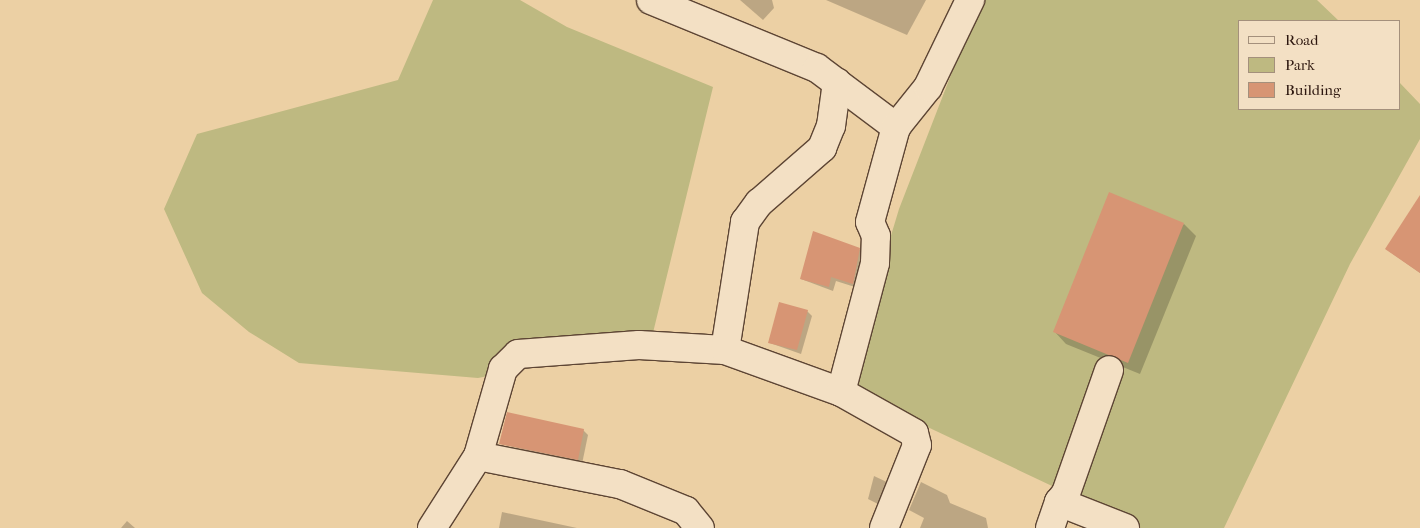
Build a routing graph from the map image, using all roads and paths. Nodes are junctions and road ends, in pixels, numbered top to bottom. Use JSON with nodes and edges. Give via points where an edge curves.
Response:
{"nodes":[{"id":1,"x":651,"y":0,"type":"edge"},
{"id":2,"x":970,"y":0,"type":"edge"},
{"id":3,"x":837,"y":82,"type":"junction"},
{"id":4,"x":896,"y":127,"type":"junction"},
{"id":5,"x":724,"y":350,"type":"junction"},
{"id":6,"x":1109,"y":370,"type":"dead end"},
{"id":7,"x":841,"y":392,"type":"junction"},
{"id":8,"x":478,"y":456,"type":"junction"},
{"id":9,"x":1059,"y":502,"type":"junction"},
{"id":10,"x":432,"y":528,"type":"edge"},
{"id":11,"x":700,"y":528,"type":"edge"},
{"id":12,"x":884,"y":528,"type":"edge"},
{"id":13,"x":1050,"y":528,"type":"edge"},
{"id":14,"x":1125,"y":528,"type":"edge"}],
"edges":[{"from":1,"to":3,"type":"street","via":[[817,68]]},
{"from":2,"to":4,"type":"street","via":[[928,87]]},
{"from":3,"to":4,"type":"street"},
{"from":3,"to":5,"type":"street","via":[[831,126],[822,148],[759,203],[745,222]]},
{"from":4,"to":7,"type":"street","via":[[870,222],[876,236],[875,263]]},
{"from":5,"to":7,"type":"street"},
{"from":5,"to":8,"type":"street","via":[[639,345],[518,354],[503,369]]},
{"from":6,"to":9,"type":"street","via":[[1066,493]]},
{"from":7,"to":12,"type":"street","via":[[914,434],[917,445]]},
{"from":8,"to":10,"type":"street"},
{"from":8,"to":11,"type":"street","via":[[620,484],[686,512]]},
{"from":9,"to":13,"type":"street"},
{"from":9,"to":14,"type":"street"}]}
